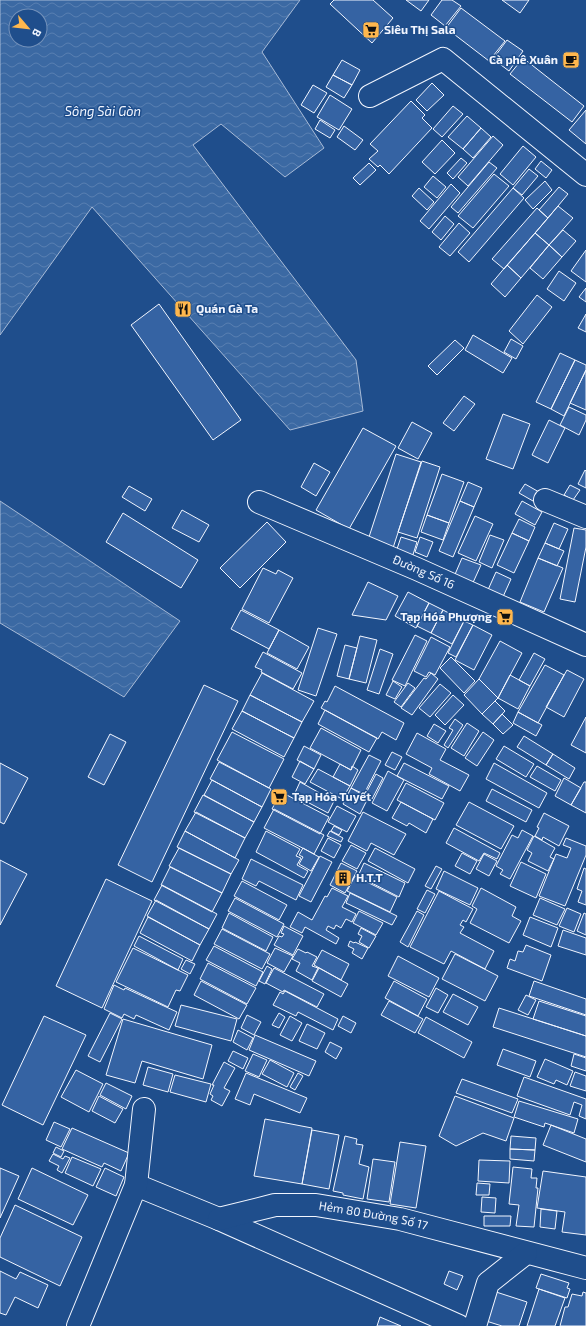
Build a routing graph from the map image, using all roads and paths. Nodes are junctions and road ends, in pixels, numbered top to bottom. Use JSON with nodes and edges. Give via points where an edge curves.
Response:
{"nodes":[{"id":1,"x":370,"y":96,"type":"dead end"},
{"id":2,"x":586,"y":175,"type":"edge"},
{"id":3,"x":545,"y":500,"type":"dead end"},
{"id":4,"x":259,"y":502,"type":"dead end"},
{"id":5,"x":586,"y":516,"type":"edge"},
{"id":6,"x":586,"y":645,"type":"edge"},
{"id":7,"x":144,"y":1109,"type":"dead end"},
{"id":8,"x":136,"y":1185,"type":"junction"},
{"id":9,"x":219,"y":1218,"type":"junction"},
{"id":10,"x":526,"y":1253,"type":"junction"},
{"id":11,"x":586,"y":1268,"type":"edge"},
{"id":12,"x":78,"y":1326,"type":"edge"},
{"id":13,"x":459,"y":1326,"type":"edge"},
{"id":14,"x":475,"y":1326,"type":"edge"}],
"edges":[{"from":1,"to":2,"type":"street","via":[[443,59]]},
{"from":3,"to":5,"type":"street"},
{"from":4,"to":6,"type":"street","name":"Đường Số 16"},
{"from":7,"to":8,"type":"street"},
{"from":8,"to":9,"type":"street"},
{"from":8,"to":12,"type":"street"},
{"from":9,"to":10,"type":"street","name":"Hẻm 80 Đường Số 17","via":[[275,1206],[316,1205],[400,1219]]},
{"from":9,"to":13,"type":"street"},
{"from":10,"to":11,"type":"street","name":"Hẻm 80 Đường Số 17"},
{"from":10,"to":14,"type":"street","via":[[488,1283]]}]}
